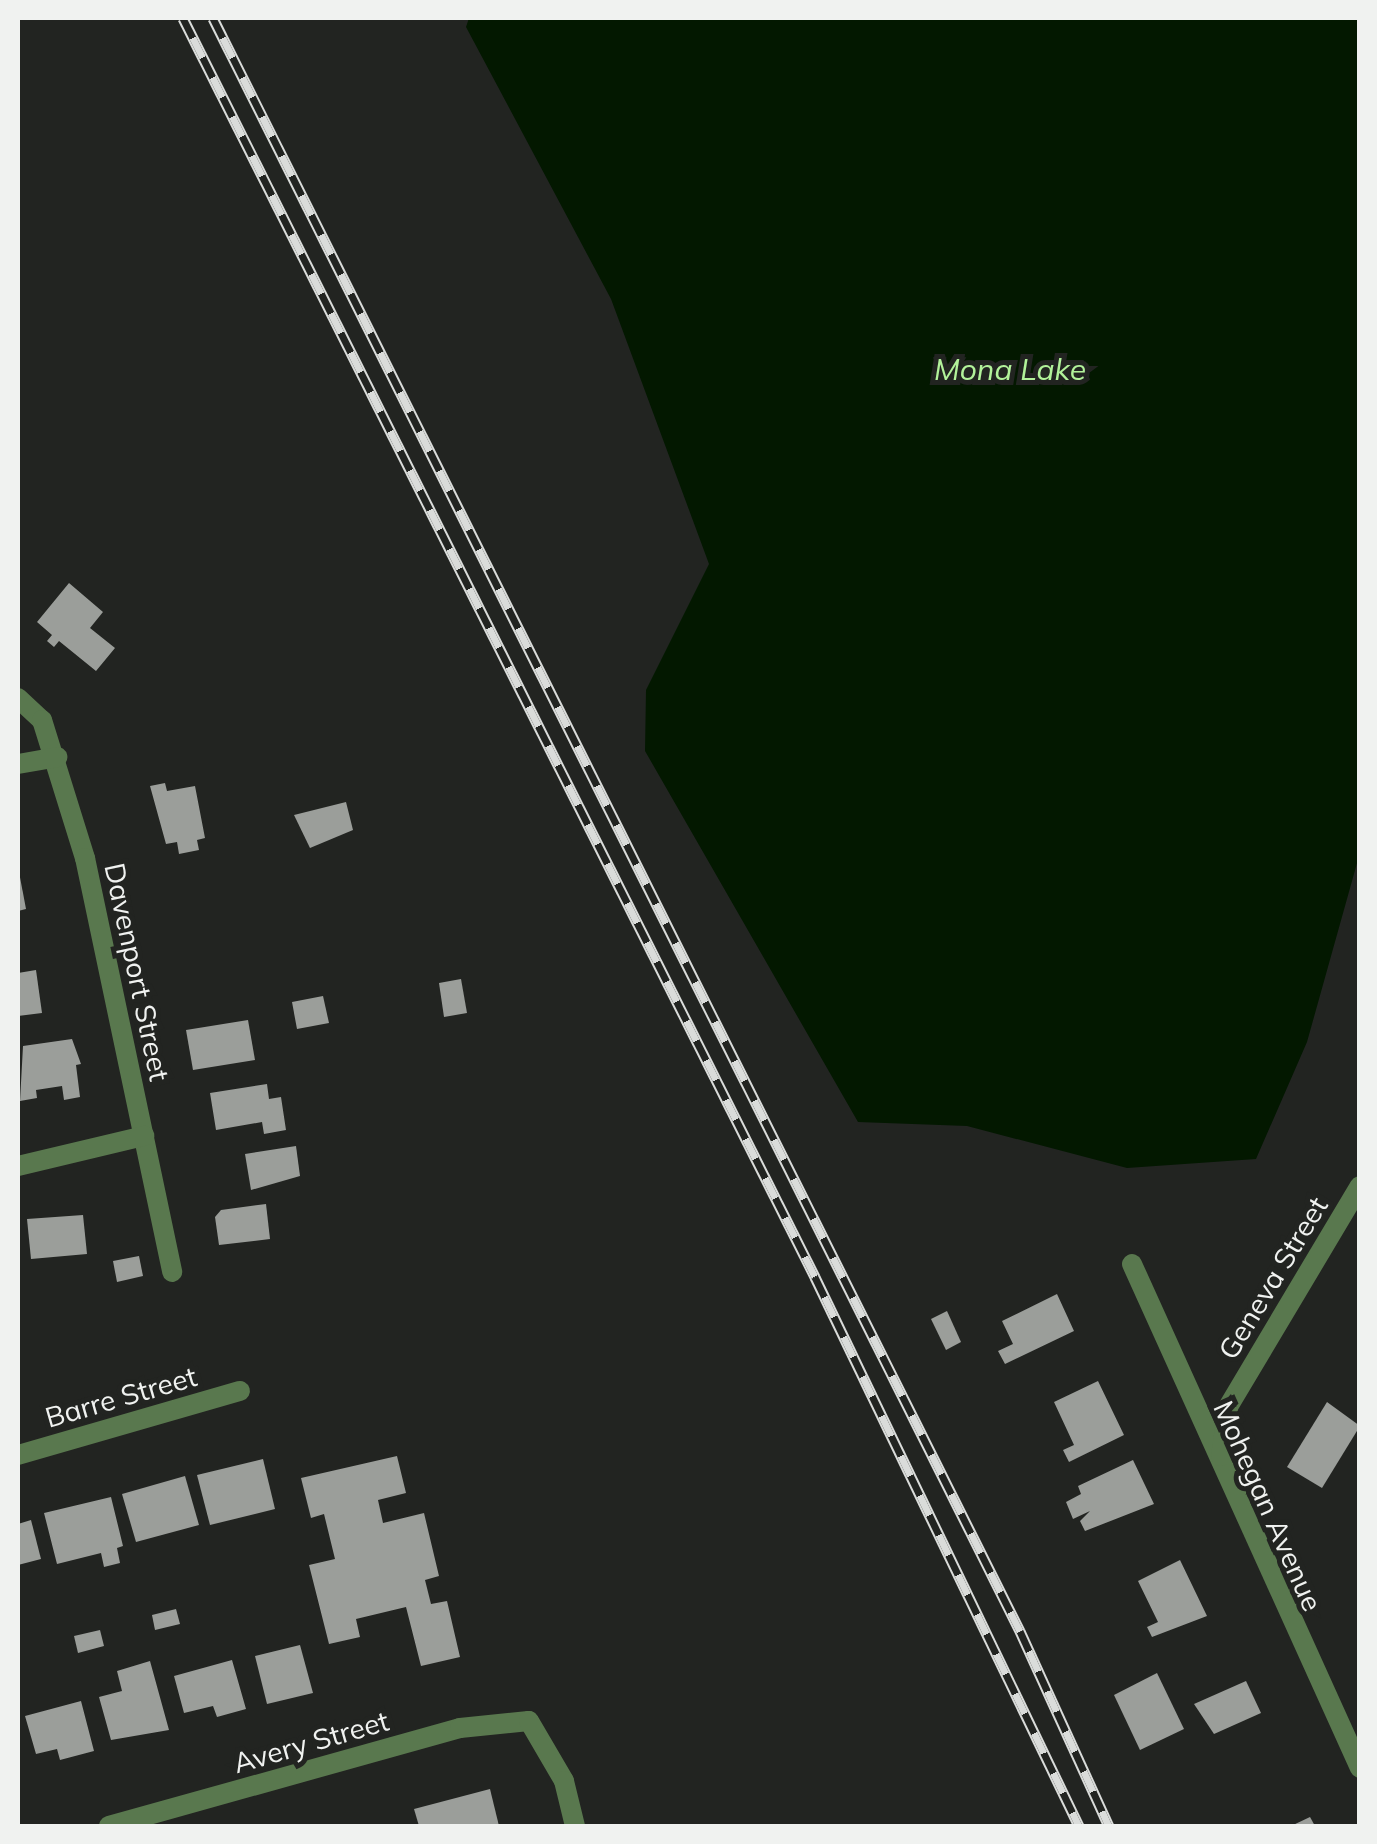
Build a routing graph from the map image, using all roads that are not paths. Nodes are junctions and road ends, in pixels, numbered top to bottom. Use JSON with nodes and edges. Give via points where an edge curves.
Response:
{"nodes":[{"id":1,"x":18,"y":698,"type":"edge"},
{"id":2,"x":56,"y":757,"type":"junction"},
{"id":3,"x":18,"y":764,"type":"edge"},
{"id":4,"x":144,"y":1136,"type":"junction"},
{"id":5,"x":18,"y":1166,"type":"edge"},
{"id":6,"x":1360,"y":1186,"type":"edge"},
{"id":7,"x":1132,"y":1264,"type":"dead end"},
{"id":8,"x":172,"y":1272,"type":"dead end"},
{"id":9,"x":240,"y":1391,"type":"dead end"},
{"id":10,"x":18,"y":1455,"type":"edge"},
{"id":11,"x":1222,"y":1456,"type":"junction"},
{"id":12,"x":1360,"y":1768,"type":"edge"},
{"id":13,"x":109,"y":1826,"type":"edge"},
{"id":14,"x":574,"y":1826,"type":"edge"}],
"edges":[{"from":1,"to":2,"type":"street","name":"Davenport Street","via":[[42,720]]},
{"from":2,"to":3,"type":"street"},
{"from":2,"to":4,"type":"street","name":"Davenport Street"},
{"from":4,"to":5,"type":"street"},
{"from":4,"to":8,"type":"street","name":"Davenport Street"},
{"from":6,"to":11,"type":"street","name":"Geneva Street","via":[[1228,1407]]},
{"from":7,"to":11,"type":"street","name":"Mohegan Avenue"},
{"from":9,"to":10,"type":"street","name":"Barre Street"},
{"from":11,"to":12,"type":"street","name":"Mohegan Avenue","via":[[1244,1524]]},
{"from":13,"to":14,"type":"street","name":"Avery Street","via":[[460,1728],[528,1721],[564,1781]]}]}
